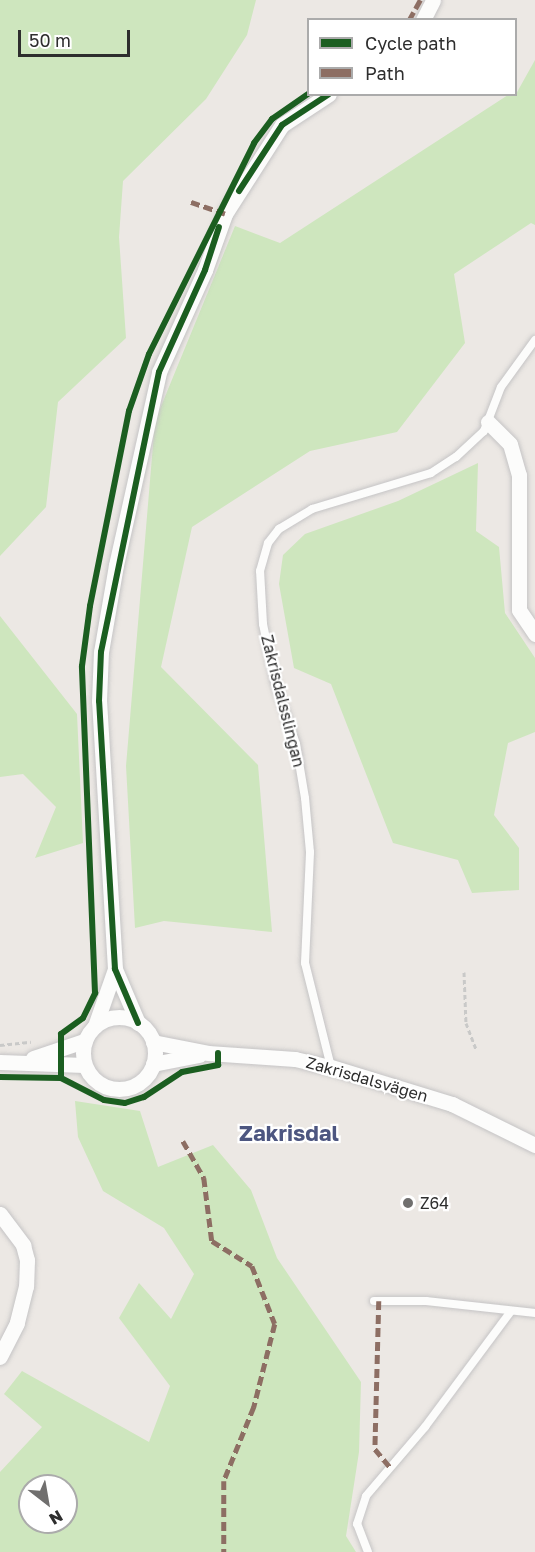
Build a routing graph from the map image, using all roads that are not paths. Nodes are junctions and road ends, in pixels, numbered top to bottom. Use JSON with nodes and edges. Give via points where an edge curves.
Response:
{"nodes":[{"id":1,"x":433,"y":0,"type":"edge"},
{"id":2,"x":424,"y":18,"type":"edge"},
{"id":3,"x":326,"y":96,"type":"edge"},
{"id":4,"x":535,"y":340,"type":"edge"},
{"id":5,"x":488,"y":422,"type":"junction"},
{"id":6,"x":535,"y":634,"type":"edge"},
{"id":7,"x":115,"y":969,"type":"junction"},
{"id":8,"x":138,"y":1023,"type":"junction"},
{"id":9,"x":95,"y":1026,"type":"junction"},
{"id":10,"x":84,"y":1041,"type":"junction"},
{"id":11,"x":153,"y":1042,"type":"junction"},
{"id":12,"x":208,"y":1053,"type":"junction"},
{"id":13,"x":24,"y":1060,"type":"junction"},
{"id":14,"x":0,"y":1062,"type":"edge"},
{"id":15,"x":153,"y":1064,"type":"junction"},
{"id":16,"x":84,"y":1065,"type":"junction"},
{"id":17,"x":331,"y":1066,"type":"junction"},
{"id":18,"x":535,"y":1145,"type":"edge"},
{"id":19,"x":0,"y":1214,"type":"edge"},
{"id":20,"x":374,"y":1301,"type":"dead end"},
{"id":21,"x":510,"y":1311,"type":"junction"},
{"id":22,"x":535,"y":1313,"type":"edge"},
{"id":23,"x":0,"y":1357,"type":"edge"},
{"id":24,"x":368,"y":1552,"type":"edge"}],
"edges":[{"from":1,"to":2,"type":"street"},
{"from":3,"to":7,"type":"street","via":[[282,124],[225,214],[205,270],[159,372],[146,423],[101,652],[99,701]]},
{"from":4,"to":5,"type":"lane","name":"Zakrisdalsslingan","via":[[501,387]]},
{"from":5,"to":6,"type":"street","via":[[510,444],[519,475],[519,610]]},
{"from":5,"to":17,"type":"lane","name":"Zakrisdalsslingan","via":[[484,431],[456,457],[431,473],[312,509],[279,529],[268,543],[260,571],[263,624],[275,682],[296,744],[305,798],[310,852],[304,963]]},
{"from":7,"to":8,"type":"street"},
{"from":7,"to":9,"type":"street"},
{"from":8,"to":9,"type":"street","via":[[116,1017]]},
{"from":8,"to":11,"type":"street"},
{"from":9,"to":10,"type":"street"},
{"from":10,"to":13,"type":"street"},
{"from":10,"to":16,"type":"street"},
{"from":11,"to":12,"type":"street","name":"Zakrisdalsvägen"},
{"from":11,"to":15,"type":"street"},
{"from":12,"to":15,"type":"street"},
{"from":12,"to":17,"type":"street","name":"Zakrisdalsvägen","via":[[274,1056]]},
{"from":13,"to":14,"type":"street"},
{"from":13,"to":16,"type":"street"},
{"from":15,"to":16,"type":"street","via":[[142,1081],[124,1089],[104,1087]]},
{"from":17,"to":18,"type":"street","name":"Zakrisdalsvägen","via":[[452,1104]]},
{"from":19,"to":23,"type":"street","via":[[22,1245],[27,1260],[17,1323]]},
{"from":20,"to":21,"type":"lane"},
{"from":21,"to":22,"type":"lane"},
{"from":21,"to":24,"type":"lane","via":[[425,1427],[366,1496],[357,1524]]}]}
